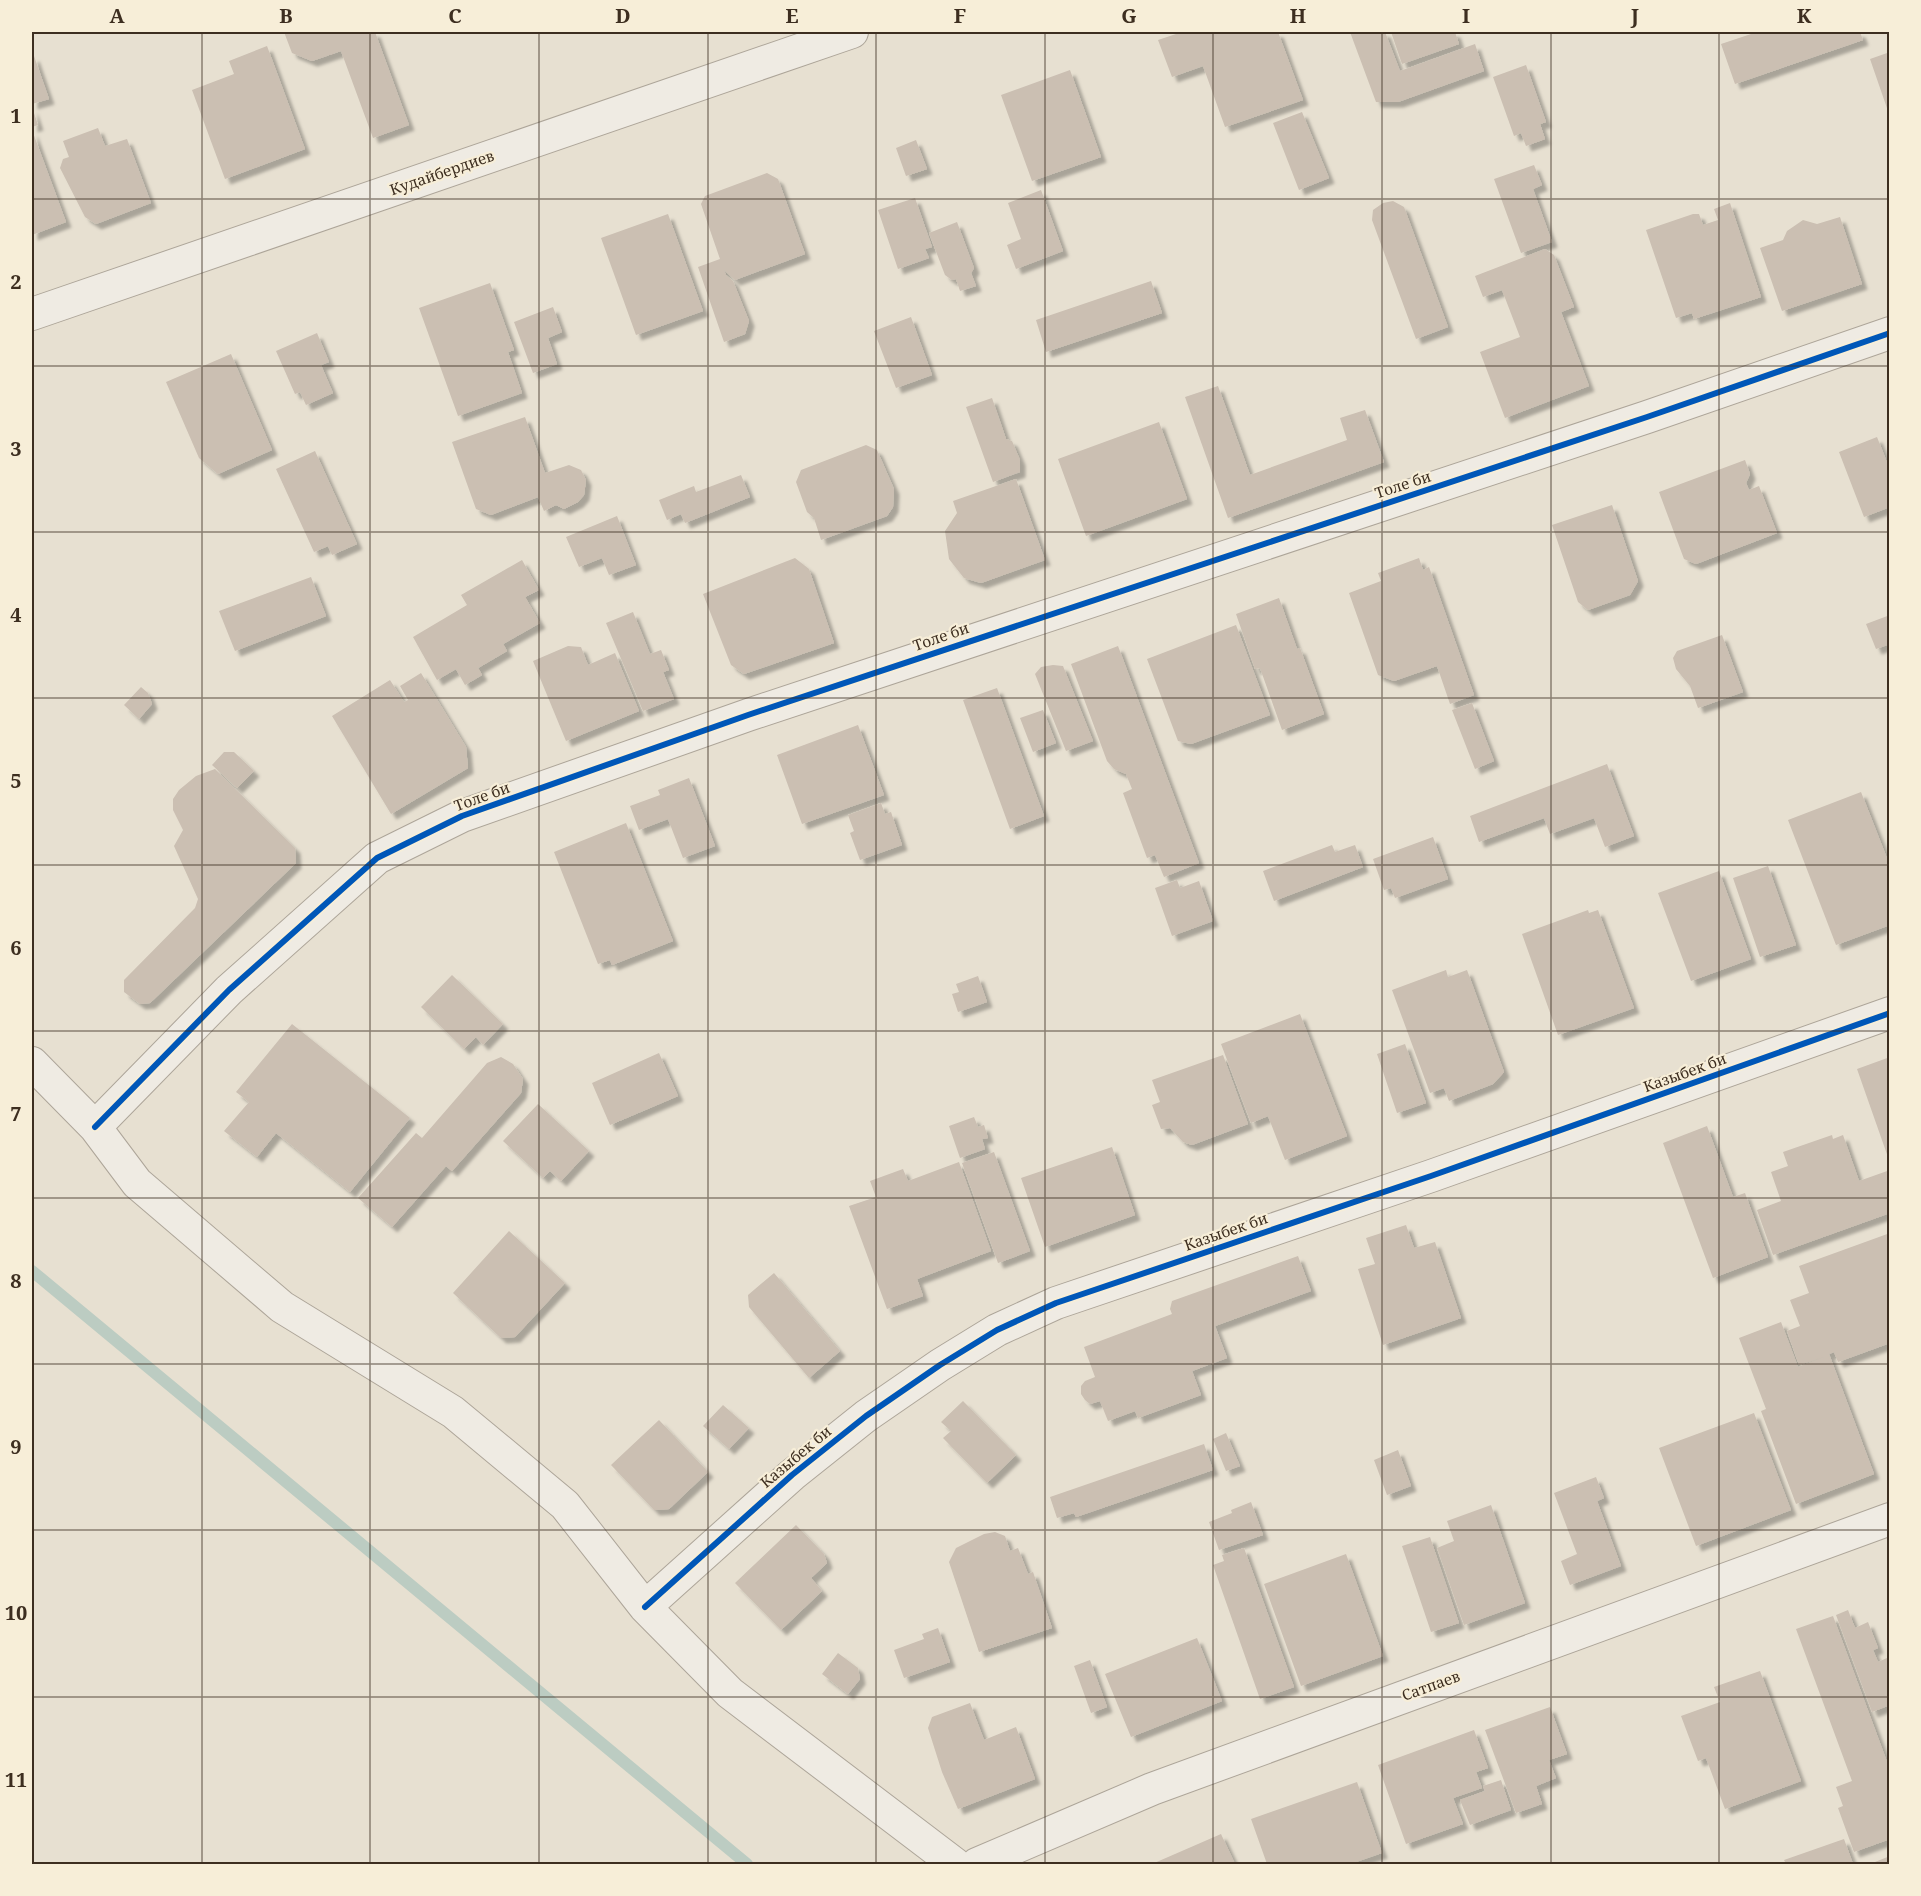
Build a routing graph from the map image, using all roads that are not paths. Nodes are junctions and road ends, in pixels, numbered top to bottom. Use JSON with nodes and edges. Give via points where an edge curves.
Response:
{"nodes":[{"id":1,"x":852,"y":32,"type":"edge"},
{"id":2,"x":32,"y":314,"type":"edge"},
{"id":3,"x":1890,"y":333,"type":"edge"},
{"id":4,"x":1890,"y":1013,"type":"edge"},
{"id":5,"x":32,"y":1063,"type":"edge"},
{"id":6,"x":95,"y":1127,"type":"junction"},
{"id":7,"x":1890,"y":1519,"type":"edge"},
{"id":8,"x":645,"y":1607,"type":"junction"},
{"id":9,"x":954,"y":1864,"type":"edge"},
{"id":10,"x":977,"y":1864,"type":"edge"}],
"edges":[{"from":1,"to":2,"type":"street","name":"Кудайбердиев"},
{"from":3,"to":6,"type":"street","name":"Толе би","via":[[792,700],[462,816],[377,858],[229,990]]},
{"from":4,"to":8,"type":"street","name":"Казыбек би","via":[[1431,1176],[1056,1303],[997,1329],[866,1416],[792,1475]]},
{"from":5,"to":6,"type":"street"},
{"from":6,"to":8,"type":"street","via":[[137,1183],[282,1307],[453,1412],[566,1505]]},
{"from":7,"to":10,"type":"street","name":"Сатпаев","via":[[1152,1789]]},
{"from":8,"to":9,"type":"street","via":[[730,1693]]}]}
